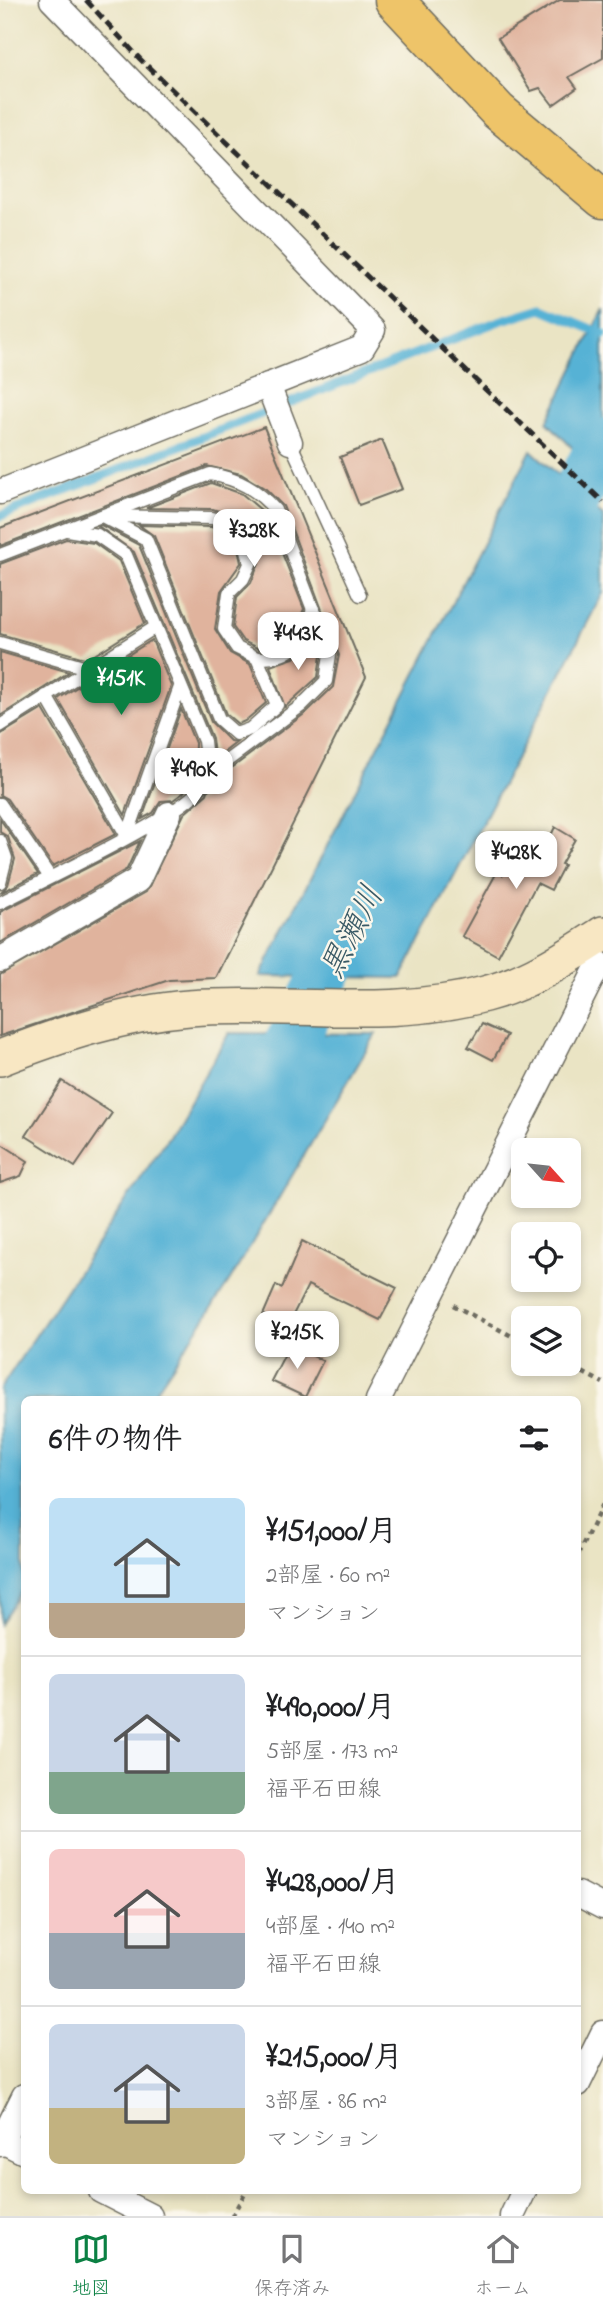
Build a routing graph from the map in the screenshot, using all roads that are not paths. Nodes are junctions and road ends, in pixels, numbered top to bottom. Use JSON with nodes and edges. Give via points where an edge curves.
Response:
{"nodes":[{"id":1,"x":52,"y":0,"type":"edge"},
{"id":2,"x":394,"y":0,"type":"edge"},
{"id":3,"x":603,"y":199,"type":"edge"},
{"id":4,"x":268,"y":385,"type":"junction"},
{"id":5,"x":290,"y":442,"type":"joint"},
{"id":6,"x":0,"y":492,"type":"edge"},
{"id":7,"x":102,"y":516,"type":"junction"},
{"id":8,"x":66,"y":530,"type":"junction"},
{"id":9,"x":0,"y":555,"type":"edge"},
{"id":10,"x":360,"y":595,"type":"dead end"},
{"id":11,"x":313,"y":608,"type":"junction"},
{"id":12,"x":154,"y":628,"type":"junction"},
{"id":13,"x":0,"y":643,"type":"edge"},
{"id":14,"x":257,"y":658,"type":"junction"},
{"id":15,"x":90,"y":669,"type":"junction"},
{"id":16,"x":180,"y":687,"type":"junction"},
{"id":17,"x":46,"y":696,"type":"junction"},
{"id":18,"x":0,"y":726,"type":"edge"},
{"id":19,"x":207,"y":766,"type":"junction"},
{"id":20,"x":0,"y":804,"type":"edge"},
{"id":21,"x":169,"y":814,"type":"junction"},
{"id":22,"x":127,"y":836,"type":"junction"},
{"id":23,"x":0,"y":841,"type":"edge"},
{"id":24,"x":50,"y":877,"type":"junction"},
{"id":25,"x":0,"y":882,"type":"edge"},
{"id":26,"x":0,"y":903,"type":"edge"},
{"id":27,"x":597,"y":952,"type":"edge"},
{"id":28,"x":0,"y":960,"type":"edge"},
{"id":29,"x":0,"y":1058,"type":"edge"},
{"id":30,"x":380,"y":1396,"type":"edge"},
{"id":31,"x":581,"y":1896,"type":"edge"},
{"id":32,"x":603,"y":1907,"type":"edge"},
{"id":33,"x":603,"y":2033,"type":"edge"},
{"id":34,"x":581,"y":2078,"type":"edge"},
{"id":35,"x":21,"y":2102,"type":"edge"},
{"id":36,"x":1,"y":2141,"type":"edge"},
{"id":37,"x":21,"y":2151,"type":"edge"},
{"id":38,"x":107,"y":2194,"type":"edge"},
{"id":39,"x":523,"y":2194,"type":"edge"},
{"id":40,"x":150,"y":2216,"type":"edge"},
{"id":41,"x":512,"y":2216,"type":"edge"}],
"edges":[{"from":1,"to":4,"type":"street","via":[[373,330],[362,348]]},
{"from":2,"to":3,"type":"main road","via":[[498,111]]},
{"from":4,"to":5,"type":"street"},
{"from":4,"to":6,"type":"street"},
{"from":5,"to":10,"type":"lane"},
{"from":7,"to":8,"type":"lane"},
{"from":7,"to":11,"type":"lane","via":[[210,474],[234,478],[263,496],[275,510]]},
{"from":7,"to":14,"type":"lane","via":[[212,518],[232,524],[246,544],[250,564],[229,593],[224,629],[237,648]]},
{"from":7,"to":14,"type":"lane","via":[[146,539],[219,719],[236,734],[250,729],[277,705]]},
{"from":8,"to":9,"type":"lane"},
{"from":8,"to":12,"type":"lane","via":[[97,535],[126,555]]},
{"from":11,"to":14,"type":"lane","via":[[298,646],[276,658]]},
{"from":11,"to":19,"type":"lane","via":[[330,654],[326,681],[301,706],[228,760]]},
{"from":12,"to":15,"type":"lane"},
{"from":12,"to":16,"type":"lane"},
{"from":13,"to":15,"type":"lane"},
{"from":15,"to":17,"type":"lane"},
{"from":16,"to":19,"type":"lane","via":[[204,741]]},
{"from":16,"to":22,"type":"lane"},
{"from":17,"to":18,"type":"lane"},
{"from":17,"to":22,"type":"lane"},
{"from":19,"to":21,"type":"lane","via":[[199,789]]},
{"from":20,"to":24,"type":"lane"},
{"from":21,"to":22,"type":"lane"},
{"from":21,"to":28,"type":"street","via":[[138,880]]},
{"from":22,"to":24,"type":"lane"},
{"from":23,"to":25,"type":"lane","via":[[6,858]]},
{"from":24,"to":26,"type":"lane"},
{"from":27,"to":29,"type":"main road","via":[[485,994],[420,1006],[188,1008],[95,1026]]},
{"from":27,"to":30,"type":"street"},
{"from":31,"to":32,"type":"street"},
{"from":33,"to":34,"type":"street"},
{"from":35,"to":36,"type":"street"},
{"from":36,"to":37,"type":"street"},
{"from":38,"to":40,"type":"street"},
{"from":39,"to":41,"type":"street"}]}
